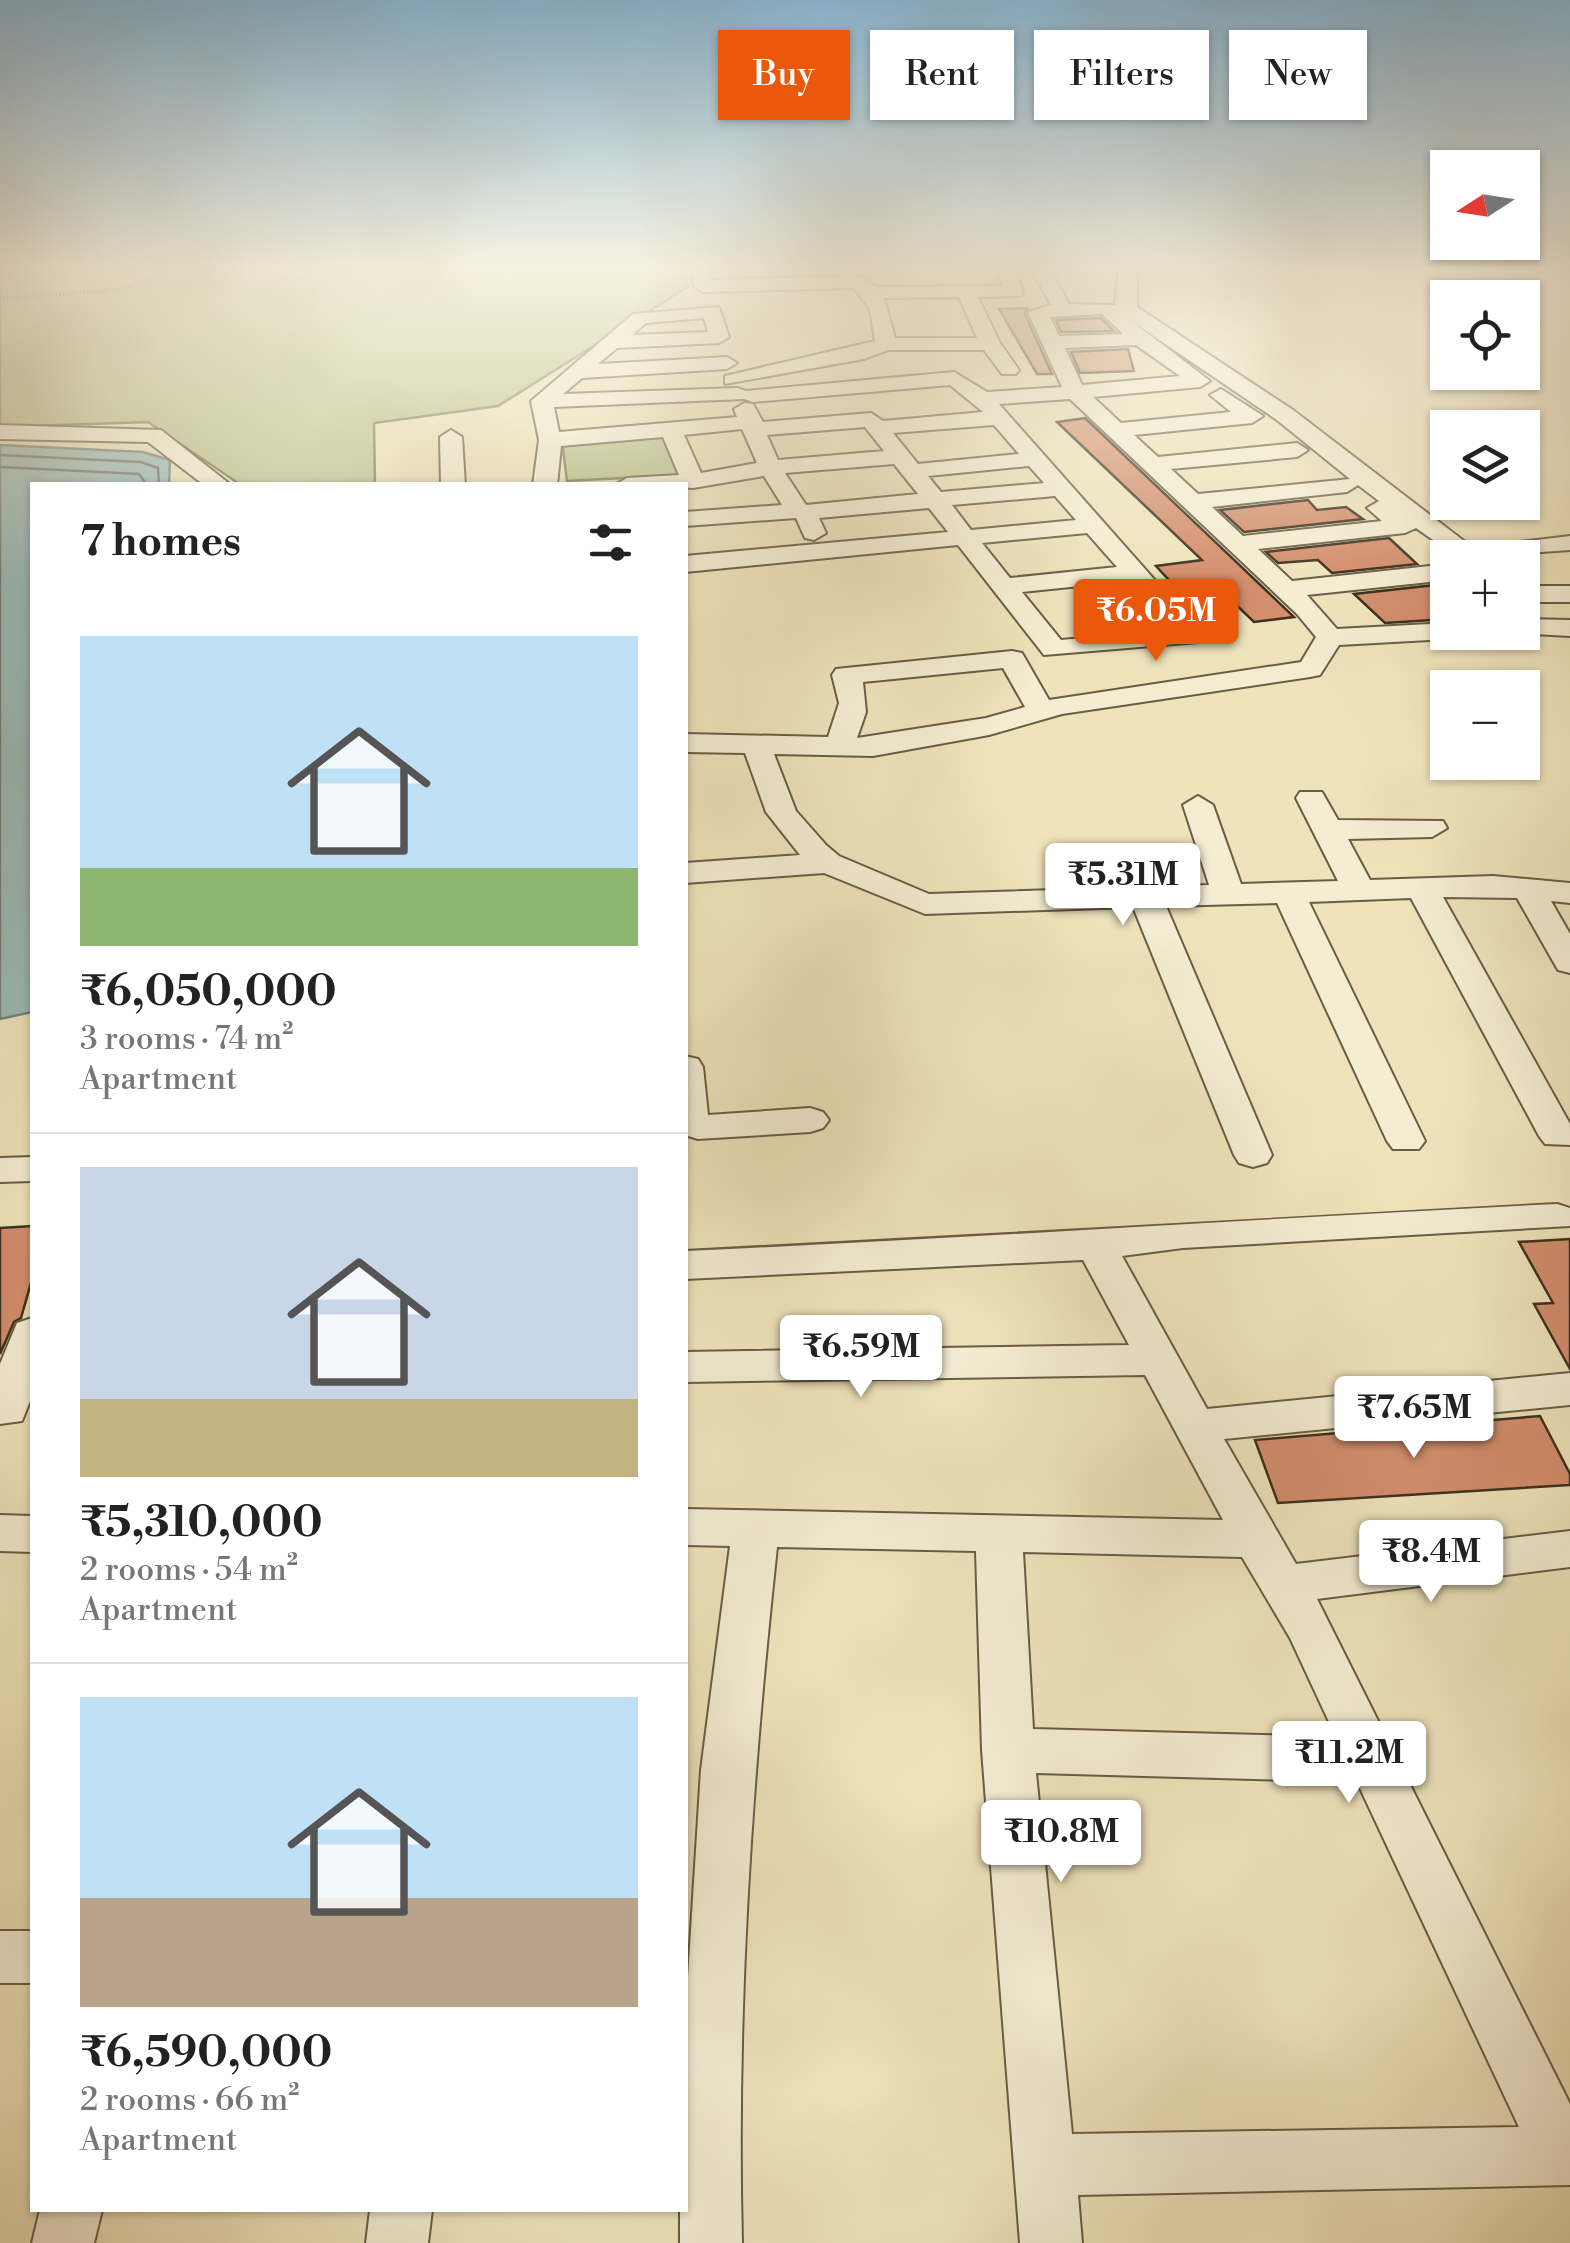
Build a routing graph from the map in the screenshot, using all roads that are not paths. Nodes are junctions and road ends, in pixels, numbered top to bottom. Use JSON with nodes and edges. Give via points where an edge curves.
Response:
{"nodes":[{"id":1,"x":571,"y":374,"type":"edge"},
{"id":2,"x":597,"y":374,"type":"edge"},
{"id":3,"x":730,"y":374,"type":"edge"},
{"id":4,"x":774,"y":374,"type":"edge"},
{"id":5,"x":1067,"y":374,"type":"edge"},
{"id":6,"x":1123,"y":374,"type":"edge"},
{"id":7,"x":1190,"y":374,"type":"edge"},
{"id":8,"x":1223,"y":374,"type":"edge"},
{"id":9,"x":1200,"y":381,"type":"junction"},
{"id":10,"x":733,"y":383,"type":"junction"},
{"id":11,"x":1071,"y":383,"type":"junction"},
{"id":12,"x":542,"y":401,"type":"junction"},
{"id":13,"x":989,"y":408,"type":"junction"},
{"id":14,"x":1252,"y":416,"type":"junction"},
{"id":15,"x":752,"y":426,"type":"junction"},
{"id":16,"x":670,"y":428,"type":"junction"},
{"id":17,"x":878,"y":428,"type":"junction"},
{"id":18,"x":1117,"y":430,"type":"junction"},
{"id":19,"x":0,"y":432,"type":"edge"},
{"id":20,"x":451,"y":437,"type":"dead end"},
{"id":21,"x":550,"y":440,"type":"junction"},
{"id":22,"x":1297,"y":450,"type":"junction"},
{"id":23,"x":1034,"y":459,"type":"junction"},
{"id":24,"x":907,"y":464,"type":"junction"},
{"id":25,"x":1154,"y":464,"type":"junction"},
{"id":26,"x":770,"y":468,"type":"junction"},
{"id":27,"x":694,"y":481,"type":"junction"},
{"id":28,"x":215,"y":482,"type":"edge"},
{"id":29,"x":454,"y":482,"type":"edge"},
{"id":30,"x":545,"y":482,"type":"edge"},
{"id":31,"x":677,"y":482,"type":"edge"},
{"id":32,"x":1348,"y":486,"type":"junction"},
{"id":33,"x":1064,"y":488,"type":"junction"},
{"id":34,"x":935,"y":500,"type":"junction"},
{"id":35,"x":1192,"y":502,"type":"junction"},
{"id":36,"x":802,"y":512,"type":"junction"},
{"id":37,"x":688,"y":519,"type":"edge"},
{"id":38,"x":1097,"y":525,"type":"junction"},
{"id":39,"x":1405,"y":526,"type":"junction"},
{"id":40,"x":963,"y":538,"type":"junction"},
{"id":41,"x":1570,"y":543,"type":"edge"},
{"id":42,"x":1238,"y":544,"type":"junction"},
{"id":43,"x":1430,"y":545,"type":"edge"},
{"id":44,"x":823,"y":554,"type":"junction"},
{"id":45,"x":688,"y":564,"type":"edge"},
{"id":46,"x":1137,"y":573,"type":"junction"},
{"id":47,"x":1430,"y":575,"type":"edge"},
{"id":48,"x":1002,"y":586,"type":"junction"},
{"id":49,"x":1570,"y":591,"type":"edge"},
{"id":50,"x":1430,"y":597,"type":"edge"},
{"id":51,"x":1297,"y":599,"type":"junction"},
{"id":52,"x":1540,"y":605,"type":"edge"},
{"id":53,"x":1540,"y":617,"type":"edge"},
{"id":54,"x":1570,"y":628,"type":"edge"},
{"id":55,"x":1430,"y":632,"type":"edge"},
{"id":56,"x":1330,"y":637,"type":"junction"},
{"id":57,"x":1042,"y":711,"type":"junction"},
{"id":58,"x":688,"y":743,"type":"edge"},
{"id":59,"x":758,"y":746,"type":"junction"},
{"id":60,"x":837,"y":747,"type":"junction"},
{"id":61,"x":1311,"y":798,"type":"dead end"},
{"id":62,"x":1198,"y":804,"type":"dead end"},
{"id":63,"x":1432,"y":828,"type":"dead end"},
{"id":64,"x":1327,"y":830,"type":"junction"},
{"id":65,"x":828,"y":863,"type":"junction"},
{"id":66,"x":688,"y":873,"type":"edge"},
{"id":67,"x":1422,"y":889,"type":"junction"},
{"id":68,"x":1528,"y":889,"type":"junction"},
{"id":69,"x":1359,"y":890,"type":"junction"},
{"id":70,"x":1289,"y":893,"type":"junction"},
{"id":71,"x":1570,"y":893,"type":"edge"},
{"id":72,"x":1228,"y":895,"type":"junction"},
{"id":73,"x":1145,"y":896,"type":"junction"},
{"id":74,"x":1570,"y":962,"type":"edge"},
{"id":75,"x":688,"y":1098,"type":"edge"},
{"id":76,"x":810,"y":1120,"type":"dead end"},
{"id":77,"x":1558,"y":1136,"type":"dead end"},
{"id":78,"x":1406,"y":1141,"type":"dead end"},
{"id":79,"x":1253,"y":1155,"type":"dead end"},
{"id":80,"x":30,"y":1169,"type":"edge"},
{"id":81,"x":0,"y":1170,"type":"edge"},
{"id":82,"x":1557,"y":1217,"type":"dead end"},
{"id":83,"x":1096,"y":1246,"type":"junction"},
{"id":84,"x":688,"y":1264,"type":"edge"},
{"id":85,"x":30,"y":1339,"type":"edge"},
{"id":86,"x":1159,"y":1360,"type":"junction"},
{"id":87,"x":688,"y":1367,"type":"edge"},
{"id":88,"x":1570,"y":1389,"type":"edge"},
{"id":89,"x":6,"y":1410,"type":"dead end"},
{"id":90,"x":1194,"y":1426,"type":"junction"},
{"id":91,"x":688,"y":1528,"type":"edge"},
{"id":92,"x":756,"y":1528,"type":"junction"},
{"id":93,"x":0,"y":1533,"type":"edge"},
{"id":94,"x":999,"y":1533,"type":"junction"},
{"id":95,"x":30,"y":1534,"type":"edge"},
{"id":96,"x":1256,"y":1539,"type":"junction"},
{"id":97,"x":1570,"y":1549,"type":"edge"},
{"id":98,"x":1283,"y":1584,"type":"junction"},
{"id":99,"x":1008,"y":1750,"type":"junction"},
{"id":100,"x":1373,"y":1760,"type":"junction"},
{"id":101,"x":0,"y":1957,"type":"edge"},
{"id":102,"x":30,"y":1957,"type":"edge"},
{"id":103,"x":1042,"y":2165,"type":"junction"},
{"id":104,"x":71,"y":2212,"type":"edge"},
{"id":105,"x":401,"y":2212,"type":"edge"},
{"id":106,"x":63,"y":2243,"type":"edge"},
{"id":107,"x":397,"y":2243,"type":"edge"},
{"id":108,"x":711,"y":2243,"type":"edge"},
{"id":109,"x":1051,"y":2243,"type":"edge"}],
"edges":[{"from":1,"to":12,"type":"street"},
{"from":2,"to":10,"type":"street"},
{"from":3,"to":10,"type":"street"},
{"from":4,"to":10,"type":"street"},
{"from":5,"to":11,"type":"street"},
{"from":6,"to":11,"type":"street"},
{"from":7,"to":9,"type":"street"},
{"from":8,"to":41,"type":"street","via":[[1454,546],[1474,555]]},
{"from":9,"to":11,"type":"street"},
{"from":9,"to":14,"type":"street"},
{"from":10,"to":12,"type":"street"},
{"from":10,"to":13,"type":"street","via":[[954,378]]},
{"from":10,"to":15,"type":"street"},
{"from":11,"to":13,"type":"street"},
{"from":11,"to":18,"type":"street"},
{"from":12,"to":21,"type":"street"},
{"from":13,"to":17,"type":"street"},
{"from":13,"to":23,"type":"street"},
{"from":14,"to":18,"type":"street"},
{"from":14,"to":22,"type":"street"},
{"from":15,"to":16,"type":"street"},
{"from":15,"to":17,"type":"street","via":[[871,420]]},
{"from":15,"to":26,"type":"street"},
{"from":16,"to":21,"type":"street"},
{"from":16,"to":27,"type":"street"},
{"from":17,"to":24,"type":"street"},
{"from":18,"to":25,"type":"street"},
{"from":19,"to":28,"type":"street","via":[[154,435]]},
{"from":20,"to":29,"type":"street"},
{"from":21,"to":30,"type":"street"},
{"from":22,"to":25,"type":"street"},
{"from":22,"to":32,"type":"street"},
{"from":23,"to":24,"type":"street"},
{"from":23,"to":33,"type":"street"},
{"from":24,"to":26,"type":"street"},
{"from":24,"to":34,"type":"street"},
{"from":25,"to":35,"type":"street"},
{"from":26,"to":27,"type":"street"},
{"from":26,"to":36,"type":"street"},
{"from":27,"to":31,"type":"street"},
{"from":32,"to":35,"type":"street"},
{"from":32,"to":39,"type":"street"},
{"from":33,"to":34,"type":"street"},
{"from":33,"to":38,"type":"street"},
{"from":34,"to":36,"type":"street"},
{"from":34,"to":40,"type":"street"},
{"from":35,"to":42,"type":"street"},
{"from":36,"to":37,"type":"street"},
{"from":36,"to":44,"type":"street"},
{"from":38,"to":40,"type":"street"},
{"from":38,"to":46,"type":"street"},
{"from":39,"to":42,"type":"street"},
{"from":39,"to":43,"type":"street"},
{"from":40,"to":44,"type":"street"},
{"from":40,"to":48,"type":"street"},
{"from":42,"to":51,"type":"street"},
{"from":44,"to":45,"type":"street"},
{"from":46,"to":48,"type":"street"},
{"from":46,"to":48,"type":"street","via":[[1190,636],[1054,649]]},
{"from":47,"to":51,"type":"street"},
{"from":49,"to":52,"type":"street"},
{"from":50,"to":51,"type":"street"},
{"from":51,"to":56,"type":"street"},
{"from":53,"to":54,"type":"street"},
{"from":55,"to":56,"type":"street"},
{"from":56,"to":57,"type":"street","via":[[1310,669]]},
{"from":57,"to":60,"type":"street","via":[[912,740]]},
{"from":57,"to":60,"type":"street","via":[[1012,659],[846,676],[855,692],[850,728]]},
{"from":58,"to":59,"type":"street"},
{"from":59,"to":60,"type":"street"},
{"from":59,"to":65,"type":"street","via":[[761,770],[788,823]]},
{"from":61,"to":64,"type":"street"},
{"from":62,"to":72,"type":"street"},
{"from":63,"to":64,"type":"street"},
{"from":64,"to":69,"type":"street"},
{"from":65,"to":66,"type":"street"},
{"from":65,"to":73,"type":"street","via":[[925,904]]},
{"from":67,"to":68,"type":"street"},
{"from":67,"to":69,"type":"street"},
{"from":67,"to":77,"type":"street"},
{"from":68,"to":71,"type":"street"},
{"from":68,"to":74,"type":"street"},
{"from":69,"to":70,"type":"street"},
{"from":70,"to":72,"type":"street"},
{"from":70,"to":78,"type":"street"},
{"from":72,"to":73,"type":"street"},
{"from":73,"to":79,"type":"street"},
{"from":75,"to":76,"type":"street","via":[[698,1127]]},
{"from":80,"to":81,"type":"street"},
{"from":82,"to":83,"type":"street"},
{"from":83,"to":84,"type":"street"},
{"from":83,"to":86,"type":"street"},
{"from":85,"to":89,"type":"street"},
{"from":86,"to":87,"type":"street"},
{"from":86,"to":90,"type":"street"},
{"from":88,"to":90,"type":"street"},
{"from":90,"to":96,"type":"street"},
{"from":91,"to":92,"type":"street"},
{"from":92,"to":94,"type":"street"},
{"from":92,"to":108,"type":"street","via":[[727,1770],[709,2118]]},
{"from":93,"to":95,"type":"street"},
{"from":94,"to":96,"type":"street"},
{"from":94,"to":99,"type":"street"},
{"from":96,"to":98,"type":"street"},
{"from":97,"to":98,"type":"street"},
{"from":98,"to":100,"type":"street"},
{"from":99,"to":100,"type":"street"},
{"from":99,"to":103,"type":"street"},
{"from":100,"to":103,"type":"street","via":[[1564,2158]]},
{"from":101,"to":102,"type":"street"},
{"from":103,"to":109,"type":"street"},
{"from":104,"to":106,"type":"street"},
{"from":105,"to":107,"type":"street"}]}
